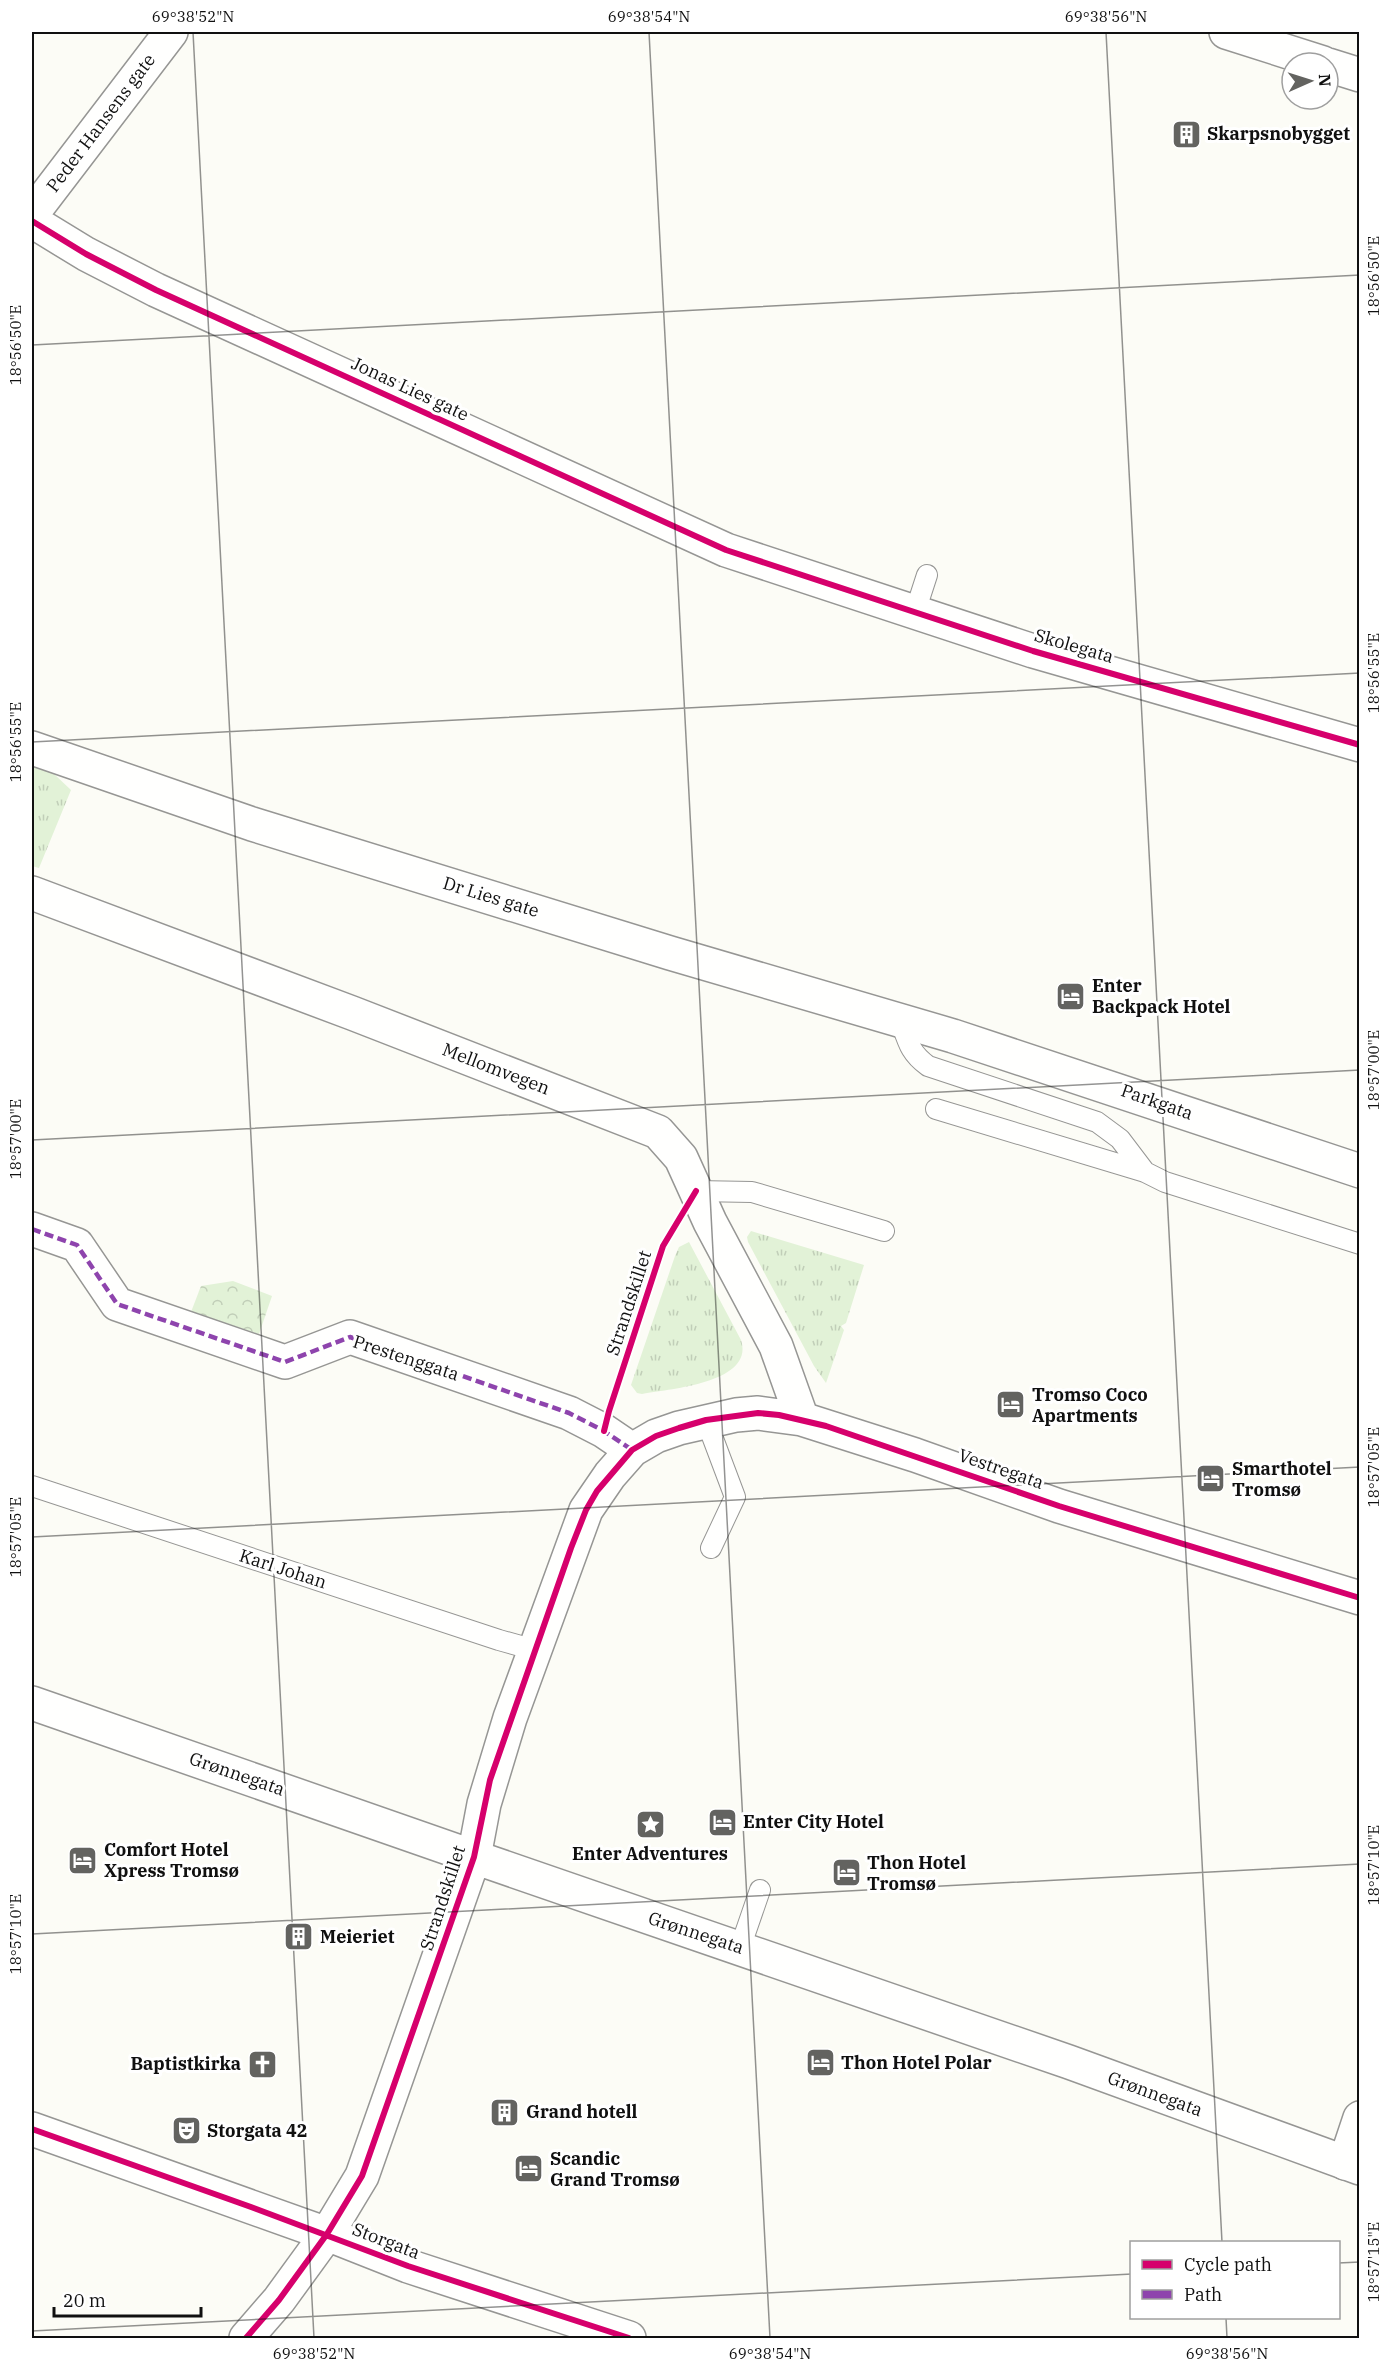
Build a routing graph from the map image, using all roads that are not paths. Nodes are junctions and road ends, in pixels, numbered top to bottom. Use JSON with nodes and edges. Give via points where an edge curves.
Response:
{"nodes":[{"id":1,"x":171,"y":32,"type":"edge"},
{"id":2,"x":1226,"y":32,"type":"edge"},
{"id":3,"x":1285,"y":51,"type":"edge"},
{"id":4,"x":1340,"y":68,"type":"edge"},
{"id":5,"x":1359,"y":75,"type":"edge"},
{"id":6,"x":32,"y":214,"type":"edge"},
{"id":7,"x":32,"y":221,"type":"edge"},
{"id":8,"x":782,"y":570,"type":"joint"},
{"id":9,"x":927,"y":575,"type":"dead end"},
{"id":10,"x":915,"y":612,"type":"junction"},
{"id":11,"x":1359,"y":745,"type":"edge"},
{"id":12,"x":32,"y":748,"type":"edge"},
{"id":13,"x":32,"y":893,"type":"edge"},
{"id":14,"x":902,"y":1022,"type":"junction"},
{"id":15,"x":953,"y":1036,"type":"joint"},
{"id":16,"x":936,"y":1109,"type":"dead end"},
{"id":17,"x":1359,"y":1171,"type":"edge"},
{"id":18,"x":1145,"y":1172,"type":"junction"},
{"id":19,"x":696,"y":1191,"type":"junction"},
{"id":20,"x":32,"y":1229,"type":"edge"},
{"id":21,"x":884,"y":1231,"type":"dead end"},
{"id":22,"x":1359,"y":1244,"type":"edge"},
{"id":23,"x":801,"y":1419,"type":"junction"},
{"id":24,"x":706,"y":1420,"type":"junction"},
{"id":25,"x":632,"y":1450,"type":"junction"},
{"id":26,"x":32,"y":1486,"type":"edge"},
{"id":27,"x":711,"y":1548,"type":"dead end"},
{"id":28,"x":1359,"y":1598,"type":"edge"},
{"id":29,"x":535,"y":1650,"type":"junction"},
{"id":30,"x":32,"y":1702,"type":"edge"},
{"id":31,"x":474,"y":1857,"type":"junction"},
{"id":32,"x":760,"y":1890,"type":"dead end"},
{"id":33,"x":740,"y":1948,"type":"junction"},
{"id":34,"x":1359,"y":2118,"type":"edge"},
{"id":35,"x":32,"y":2129,"type":"edge"},
{"id":36,"x":1352,"y":2165,"type":"edge"},
{"id":37,"x":327,"y":2234,"type":"junction"},
{"id":38,"x":246,"y":2338,"type":"edge"},
{"id":39,"x":629,"y":2338,"type":"edge"}],
"edges":[{"from":1,"to":6,"type":"street","name":"Peder Hansens gate"},
{"from":2,"to":3,"type":"street"},
{"from":4,"to":5,"type":"street"},
{"from":7,"to":8,"type":"street","name":"Jonas Lies gate","via":[[86,254],[177,300],[726,550]]},
{"from":8,"to":10,"type":"street","name":"Skolegata"},
{"from":9,"to":10,"type":"lane"},
{"from":10,"to":11,"type":"street","name":"Skolegata","via":[[1033,651]]},
{"from":12,"to":14,"type":"street","name":"Dr Lies gate","via":[[252,824]]},
{"from":13,"to":19,"type":"street","name":"Mellomvegen","via":[[658,1132],[681,1158]]},
{"from":14,"to":15,"type":"street","name":"Dr Lies gate"},
{"from":14,"to":18,"type":"lane","via":[[915,1056],[928,1066],[1096,1122],[1120,1139]]},
{"from":15,"to":17,"type":"street","name":"Parkgata"},
{"from":16,"to":18,"type":"lane"},
{"from":18,"to":22,"type":"lane"},
{"from":19,"to":21,"type":"lane","via":[[752,1192]]},
{"from":19,"to":23,"type":"street","name":"Mellomvegen","via":[[776,1346]]},
{"from":20,"to":25,"type":"street","name":"Prestenggata","via":[[77,1245],[117,1304],[285,1362],[350,1336],[569,1413]]},
{"from":23,"to":24,"type":"street","name":"Vestregata","via":[[758,1413]]},
{"from":23,"to":28,"type":"street","name":"Vestregata","via":[[1059,1506]]},
{"from":24,"to":25,"type":"street","name":"Vestregata","via":[[656,1436]]},
{"from":24,"to":27,"type":"lane","via":[[735,1497]]},
{"from":25,"to":29,"type":"street","name":"Strandskillet","via":[[586,1510]]},
{"from":26,"to":29,"type":"lane","name":"Karl Johan"},
{"from":29,"to":31,"type":"street","name":"Strandskillet","via":[[490,1780]]},
{"from":30,"to":31,"type":"street","name":"Grønnegata"},
{"from":31,"to":33,"type":"street","name":"Grønnegata"},
{"from":31,"to":37,"type":"street","name":"Strandskillet","via":[[362,2176]]},
{"from":32,"to":33,"type":"lane"},
{"from":33,"to":36,"type":"street","name":"Grønnegata"},
{"from":34,"to":36,"type":"street"},
{"from":35,"to":37,"type":"street","name":"Storgata"},
{"from":37,"to":38,"type":"street","name":"Strandskillet"},
{"from":37,"to":39,"type":"street","name":"Storgata","via":[[408,2266]]}]}
